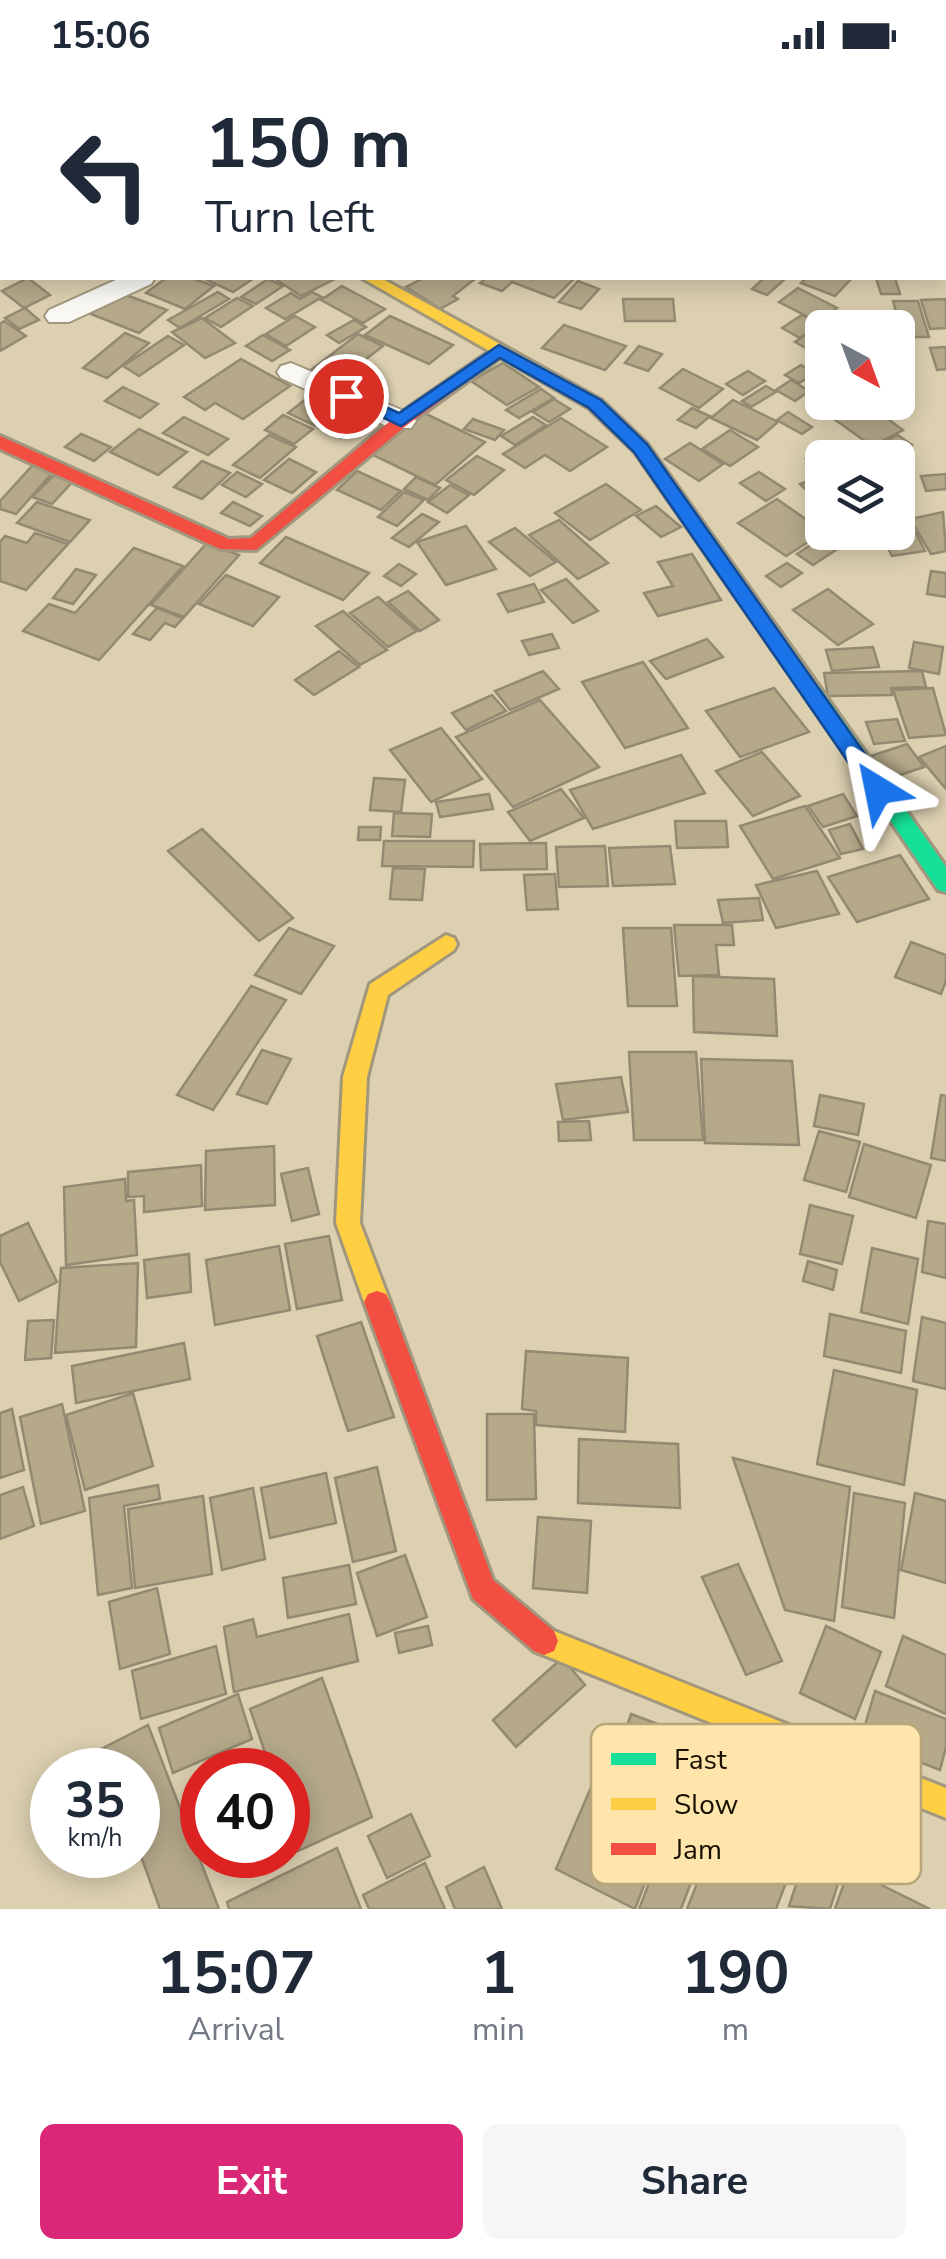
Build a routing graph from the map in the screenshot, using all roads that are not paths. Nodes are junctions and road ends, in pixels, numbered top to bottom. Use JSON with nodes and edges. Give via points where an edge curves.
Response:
{"nodes":[{"id":1,"x":137,"y":280,"type":"edge"},
{"id":2,"x":374,"y":280,"type":"edge"},
{"id":3,"x":59,"y":316,"type":"dead end"},
{"id":4,"x":499,"y":350,"type":"junction"},
{"id":5,"x":291,"y":372,"type":"dead end"},
{"id":6,"x":401,"y":420,"type":"junction"},
{"id":7,"x":0,"y":442,"type":"edge"},
{"id":8,"x":946,"y":884,"type":"edge"},
{"id":9,"x":446,"y":944,"type":"dead end"},
{"id":10,"x":751,"y":1724,"type":"edge"},
{"id":11,"x":921,"y":1793,"type":"edge"},
{"id":12,"x":946,"y":1803,"type":"edge"}],
"edges":[{"from":1,"to":3,"type":"street"},
{"from":2,"to":4,"type":"street"},
{"from":4,"to":6,"type":"street"},
{"from":4,"to":8,"type":"street","via":[[595,404],[640,448]]},
{"from":5,"to":6,"type":"street"},
{"from":6,"to":7,"type":"street","via":[[256,544],[227,544]]},
{"from":9,"to":10,"type":"street","via":[[378,990],[355,1077],[348,1224],[483,1588],[538,1638]]},
{"from":11,"to":12,"type":"street"}]}
